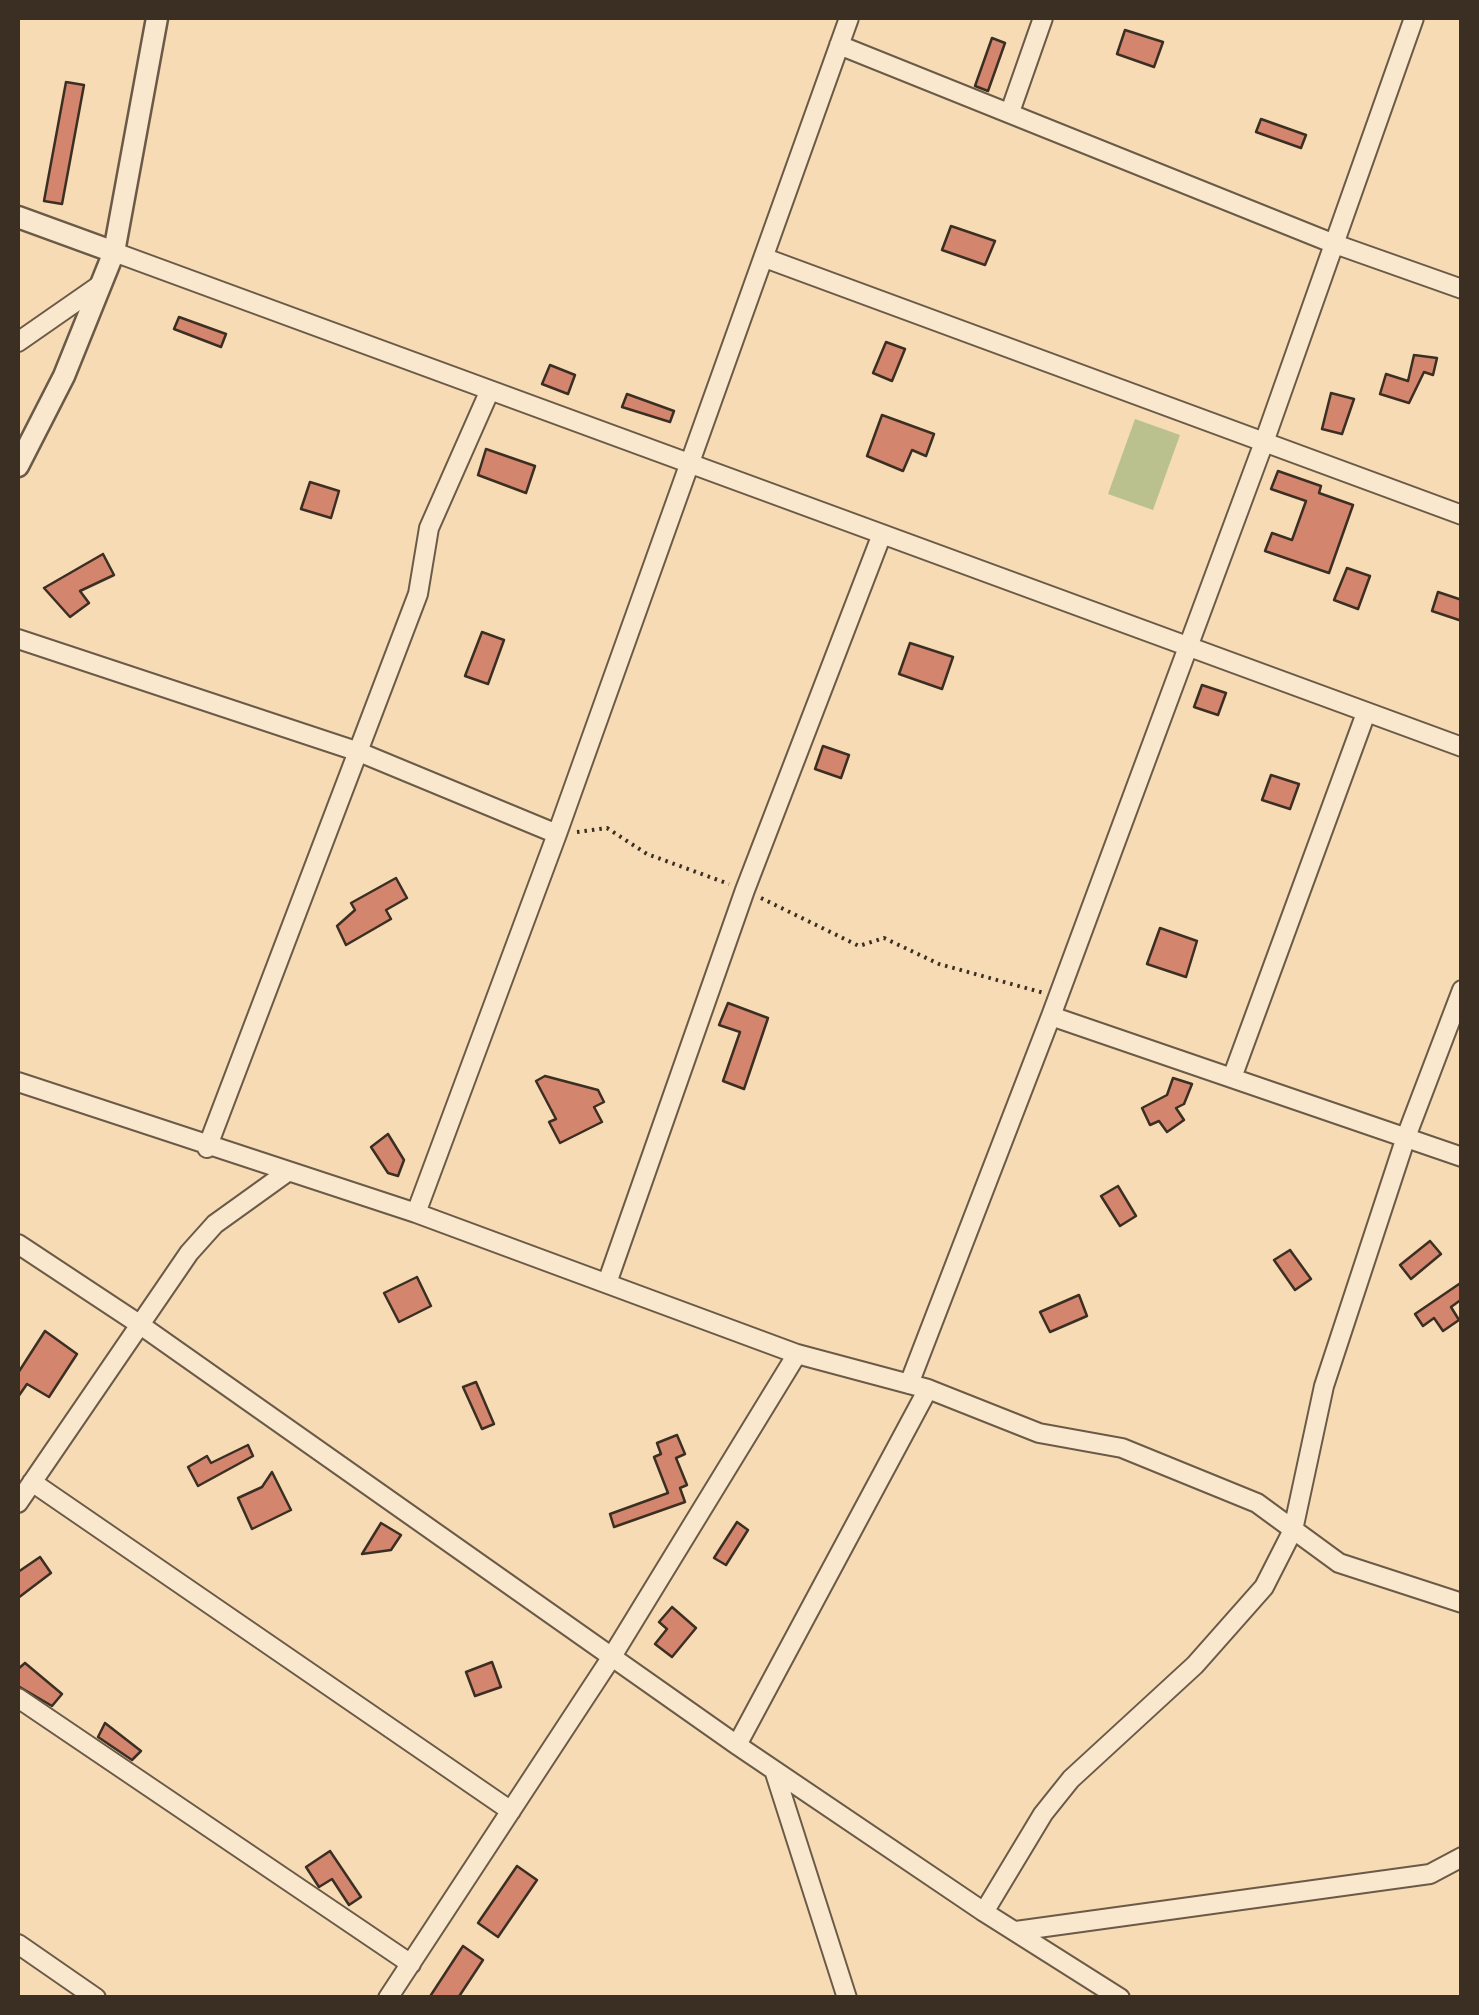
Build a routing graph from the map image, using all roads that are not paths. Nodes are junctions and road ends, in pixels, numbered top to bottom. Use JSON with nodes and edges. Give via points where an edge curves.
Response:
{"nodes":[{"id":1,"x":157,"y":18,"type":"edge"},
{"id":2,"x":849,"y":18,"type":"edge"},
{"id":3,"x":1042,"y":18,"type":"edge"},
{"id":4,"x":1414,"y":18,"type":"edge"},
{"id":5,"x":839,"y":45,"type":"junction"},
{"id":6,"x":1010,"y":112,"type":"junction"},
{"id":7,"x":18,"y":217,"type":"edge"},
{"id":8,"x":1332,"y":243,"type":"junction"},
{"id":9,"x":114,"y":252,"type":"junction"},
{"id":10,"x":765,"y":258,"type":"junction"},
{"id":11,"x":100,"y":285,"type":"junction"},
{"id":12,"x":1462,"y":289,"type":"edge"},
{"id":13,"x":18,"y":342,"type":"edge"},
{"id":14,"x":490,"y":390,"type":"junction"},
{"id":15,"x":1263,"y":445,"type":"junction"},
{"id":16,"x":687,"y":463,"type":"junction"},
{"id":17,"x":18,"y":466,"type":"edge"},
{"id":18,"x":1462,"y":515,"type":"edge"},
{"id":19,"x":882,"y":534,"type":"junction"},
{"id":20,"x":18,"y":640,"type":"edge"},
{"id":21,"x":1188,"y":647,"type":"junction"},
{"id":22,"x":1366,"y":713,"type":"junction"},
{"id":23,"x":1462,"y":747,"type":"edge"},
{"id":24,"x":359,"y":752,"type":"junction"},
{"id":25,"x":557,"y":834,"type":"junction"},
{"id":26,"x":1462,"y":990,"type":"edge"},
{"id":27,"x":1051,"y":1016,"type":"junction"},
{"id":28,"x":1233,"y":1075,"type":"junction"},
{"id":29,"x":18,"y":1082,"type":"edge"},
{"id":30,"x":1406,"y":1138,"type":"junction"},
{"id":31,"x":207,"y":1148,"type":"junction"},
{"id":32,"x":1462,"y":1157,"type":"edge"},
{"id":33,"x":286,"y":1172,"type":"junction"},
{"id":34,"x":416,"y":1213,"type":"junction"},
{"id":35,"x":18,"y":1244,"type":"edge"},
{"id":36,"x":607,"y":1283,"type":"junction"},
{"id":37,"x":138,"y":1324,"type":"junction"},
{"id":38,"x":797,"y":1354,"type":"junction"},
{"id":39,"x":909,"y":1384,"type":"junction"},
{"id":40,"x":928,"y":1390,"type":"junction"},
{"id":41,"x":32,"y":1482,"type":"junction"},
{"id":42,"x":18,"y":1503,"type":"edge"},
{"id":43,"x":1294,"y":1530,"type":"junction"},
{"id":44,"x":1462,"y":1604,"type":"edge"},
{"id":45,"x":611,"y":1658,"type":"junction"},
{"id":46,"x":18,"y":1698,"type":"edge"},
{"id":47,"x":738,"y":1745,"type":"junction"},
{"id":48,"x":774,"y":1770,"type":"junction"},
{"id":49,"x":511,"y":1811,"type":"junction"},
{"id":50,"x":1462,"y":1857,"type":"edge"},
{"id":51,"x":984,"y":1912,"type":"junction"},
{"id":52,"x":1016,"y":1931,"type":"junction"},
{"id":53,"x":18,"y":1944,"type":"edge"},
{"id":54,"x":411,"y":1964,"type":"junction"},
{"id":55,"x":96,"y":1998,"type":"edge"},
{"id":56,"x":388,"y":1998,"type":"edge"},
{"id":57,"x":847,"y":1998,"type":"edge"},
{"id":58,"x":1120,"y":1998,"type":"edge"}],
"edges":[{"from":1,"to":9,"type":"street"},
{"from":2,"to":5,"type":"street"},
{"from":3,"to":6,"type":"street"},
{"from":4,"to":8,"type":"street"},
{"from":5,"to":6,"type":"street"},
{"from":5,"to":10,"type":"street"},
{"from":6,"to":8,"type":"street"},
{"from":7,"to":9,"type":"street"},
{"from":8,"to":12,"type":"street"},
{"from":8,"to":15,"type":"street"},
{"from":9,"to":11,"type":"street"},
{"from":9,"to":14,"type":"street"},
{"from":10,"to":15,"type":"street"},
{"from":10,"to":16,"type":"street"},
{"from":11,"to":13,"type":"street"},
{"from":11,"to":17,"type":"street"},
{"from":14,"to":16,"type":"street"},
{"from":14,"to":24,"type":"street","via":[[430,528],[418,594]]},
{"from":15,"to":18,"type":"street"},
{"from":15,"to":21,"type":"street"},
{"from":16,"to":19,"type":"street"},
{"from":16,"to":25,"type":"street"},
{"from":19,"to":21,"type":"street"},
{"from":19,"to":36,"type":"street","via":[[745,890]]},
{"from":20,"to":24,"type":"street"},
{"from":21,"to":22,"type":"street"},
{"from":21,"to":27,"type":"street"},
{"from":22,"to":23,"type":"street"},
{"from":22,"to":28,"type":"street"},
{"from":24,"to":25,"type":"street"},
{"from":24,"to":31,"type":"street"},
{"from":25,"to":34,"type":"street"},
{"from":26,"to":30,"type":"street"},
{"from":27,"to":28,"type":"street"},
{"from":27,"to":39,"type":"street"},
{"from":28,"to":30,"type":"street"},
{"from":29,"to":31,"type":"street"},
{"from":30,"to":32,"type":"street"},
{"from":30,"to":43,"type":"street","via":[[1324,1386]]},
{"from":31,"to":33,"type":"street"},
{"from":33,"to":34,"type":"street"},
{"from":33,"to":37,"type":"street","via":[[188,1252]]},
{"from":34,"to":36,"type":"street"},
{"from":35,"to":37,"type":"street"},
{"from":36,"to":38,"type":"street"},
{"from":37,"to":41,"type":"street"},
{"from":37,"to":45,"type":"street"},
{"from":38,"to":39,"type":"street"},
{"from":38,"to":45,"type":"street"},
{"from":39,"to":40,"type":"street"},
{"from":40,"to":43,"type":"street","via":[[1039,1433],[1122,1448],[1218,1483]]},
{"from":40,"to":47,"type":"street"},
{"from":41,"to":42,"type":"street"},
{"from":41,"to":49,"type":"street"},
{"from":43,"to":44,"type":"street","via":[[1339,1562]]},
{"from":43,"to":51,"type":"street","via":[[1264,1586],[1208,1651],[1071,1779]]},
{"from":45,"to":47,"type":"street"},
{"from":45,"to":49,"type":"street"},
{"from":46,"to":54,"type":"street"},
{"from":47,"to":48,"type":"street"},
{"from":48,"to":51,"type":"street"},
{"from":48,"to":57,"type":"street"},
{"from":49,"to":54,"type":"street"},
{"from":50,"to":52,"type":"street","via":[[1430,1874]]},
{"from":51,"to":52,"type":"street"},
{"from":52,"to":58,"type":"street"},
{"from":53,"to":55,"type":"street"},
{"from":54,"to":56,"type":"street"}]}
